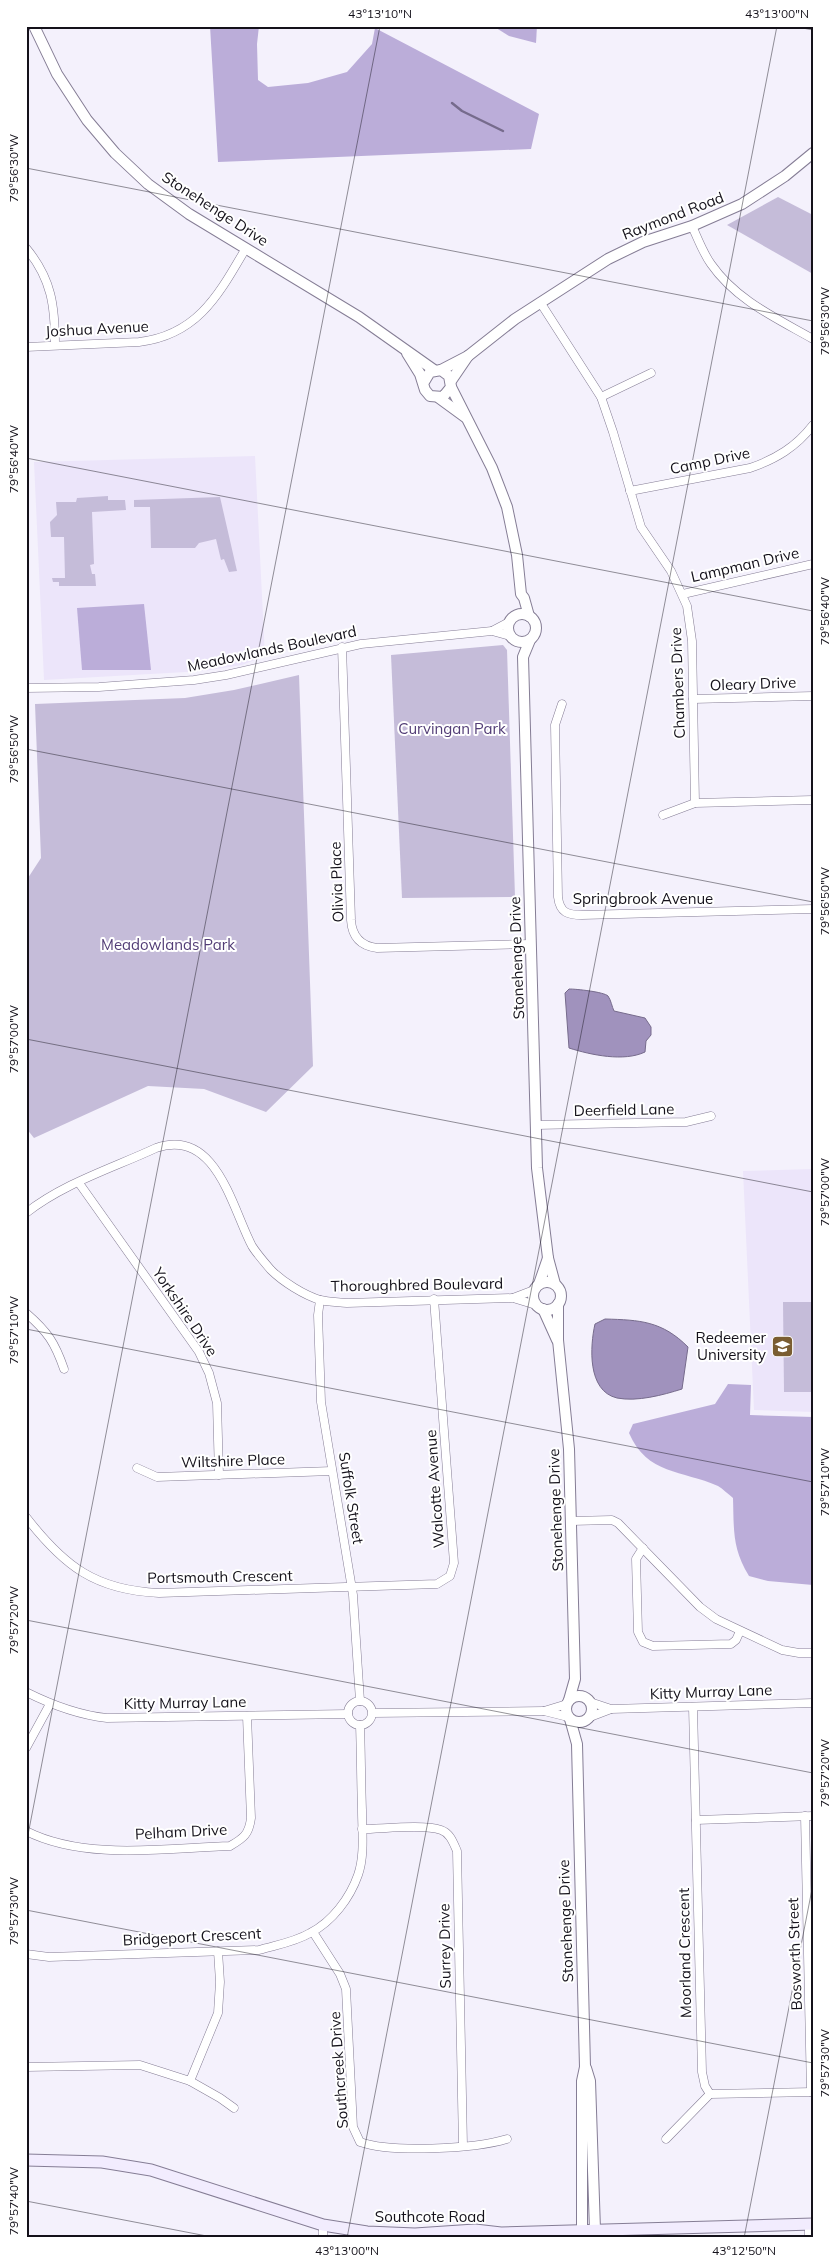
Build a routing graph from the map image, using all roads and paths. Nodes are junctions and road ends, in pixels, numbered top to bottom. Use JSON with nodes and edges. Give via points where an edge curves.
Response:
{"nodes":[{"id":1,"x":34,"y":26,"type":"edge"},
{"id":2,"x":813,"y":152,"type":"edge"},
{"id":3,"x":692,"y":226,"type":"junction"},
{"id":4,"x":26,"y":248,"type":"edge"},
{"id":5,"x":246,"y":248,"type":"junction"},
{"id":6,"x":540,"y":302,"type":"junction"},
{"id":7,"x":813,"y":339,"type":"edge"},
{"id":8,"x":55,"y":346,"type":"junction"},
{"id":9,"x":26,"y":347,"type":"edge"},
{"id":10,"x":405,"y":351,"type":"junction"},
{"id":11,"x":468,"y":356,"type":"junction"},
{"id":12,"x":438,"y":370,"type":"junction"},
{"id":13,"x":652,"y":373,"type":"dead end"},
{"id":14,"x":424,"y":382,"type":"junction"},
{"id":15,"x":452,"y":384,"type":"junction"},
{"id":16,"x":601,"y":397,"type":"junction"},
{"id":17,"x":439,"y":398,"type":"junction"},
{"id":18,"x":465,"y":417,"type":"junction"},
{"id":19,"x":813,"y":425,"type":"edge"},
{"id":20,"x":630,"y":492,"type":"junction"},
{"id":21,"x":813,"y":564,"type":"edge"},
{"id":22,"x":521,"y":594,"type":"junction"},
{"id":23,"x":683,"y":594,"type":"junction"},
{"id":24,"x":529,"y":616,"type":"junction"},
{"id":25,"x":512,"y":619,"type":"junction"},
{"id":26,"x":492,"y":630,"type":"junction"},
{"id":27,"x":513,"y":638,"type":"junction"},
{"id":28,"x":530,"y":640,"type":"junction"},
{"id":29,"x":342,"y":647,"type":"junction"},
{"id":30,"x":523,"y":658,"type":"junction"},
{"id":31,"x":26,"y":688,"type":"edge"},
{"id":32,"x":813,"y":696,"type":"edge"},
{"id":33,"x":693,"y":700,"type":"junction"},
{"id":34,"x":562,"y":704,"type":"dead end"},
{"id":35,"x":813,"y":800,"type":"edge"},
{"id":36,"x":695,"y":803,"type":"junction"},
{"id":37,"x":662,"y":815,"type":"dead end"},
{"id":38,"x":813,"y":909,"type":"edge"},
{"id":39,"x":531,"y":944,"type":"junction"},
{"id":40,"x":711,"y":1116,"type":"dead end"},
{"id":41,"x":536,"y":1125,"type":"junction"},
{"id":42,"x":79,"y":1183,"type":"junction"},
{"id":43,"x":26,"y":1213,"type":"edge"},
{"id":44,"x":548,"y":1258,"type":"junction"},
{"id":45,"x":555,"y":1284,"type":"junction"},
{"id":46,"x":537,"y":1287,"type":"junction"},
{"id":47,"x":513,"y":1298,"type":"junction"},
{"id":48,"x":434,"y":1299,"type":"junction"},
{"id":49,"x":320,"y":1300,"type":"junction"},
{"id":50,"x":558,"y":1304,"type":"junction"},
{"id":51,"x":539,"y":1307,"type":"junction"},
{"id":52,"x":26,"y":1314,"type":"edge"},
{"id":53,"x":558,"y":1340,"type":"junction"},
{"id":54,"x":64,"y":1369,"type":"dead end"},
{"id":55,"x":138,"y":1468,"type":"dead end"},
{"id":56,"x":332,"y":1471,"type":"junction"},
{"id":57,"x":219,"y":1475,"type":"junction"},
{"id":58,"x":26,"y":1517,"type":"edge"},
{"id":59,"x":571,"y":1521,"type":"junction"},
{"id":60,"x":643,"y":1548,"type":"junction"},
{"id":61,"x":351,"y":1587,"type":"junction"},
{"id":62,"x":740,"y":1631,"type":"junction"},
{"id":63,"x":813,"y":1653,"type":"edge"},
{"id":64,"x":575,"y":1679,"type":"junction"},
{"id":65,"x":26,"y":1692,"type":"edge"},
{"id":66,"x":588,"y":1700,"type":"junction"},
{"id":67,"x":360,"y":1701,"type":"junction"},
{"id":68,"x":568,"y":1702,"type":"junction"},
{"id":69,"x":813,"y":1703,"type":"edge"},
{"id":70,"x":50,"y":1704,"type":"junction"},
{"id":71,"x":693,"y":1707,"type":"junction"},
{"id":72,"x":611,"y":1709,"type":"junction"},
{"id":73,"x":544,"y":1711,"type":"junction"},
{"id":74,"x":348,"y":1714,"type":"junction"},
{"id":75,"x":372,"y":1714,"type":"junction"},
{"id":76,"x":247,"y":1716,"type":"junction"},
{"id":77,"x":569,"y":1718,"type":"junction"},
{"id":78,"x":589,"y":1718,"type":"junction"},
{"id":79,"x":360,"y":1725,"type":"junction"},
{"id":80,"x":577,"y":1744,"type":"junction"},
{"id":81,"x":26,"y":1748,"type":"edge"},
{"id":82,"x":809,"y":1816,"type":"edge"},
{"id":83,"x":696,"y":1820,"type":"junction"},
{"id":84,"x":362,"y":1829,"type":"junction"},
{"id":85,"x":26,"y":1831,"type":"edge"},
{"id":86,"x":313,"y":1932,"type":"junction"},
{"id":87,"x":218,"y":1950,"type":"junction"},
{"id":88,"x":26,"y":1954,"type":"edge"},
{"id":89,"x":26,"y":2067,"type":"edge"},
{"id":90,"x":585,"y":2067,"type":"junction"},
{"id":91,"x":190,"y":2081,"type":"junction"},
{"id":92,"x":812,"y":2092,"type":"edge"},
{"id":93,"x":710,"y":2094,"type":"junction"},
{"id":94,"x":234,"y":2108,"type":"dead end"},
{"id":95,"x":506,"y":2139,"type":"dead end"},
{"id":96,"x":666,"y":2139,"type":"dead end"},
{"id":97,"x":463,"y":2146,"type":"junction"},
{"id":98,"x":26,"y":2160,"type":"edge"},
{"id":99,"x":811,"y":2224,"type":"edge"},
{"id":100,"x":323,"y":2225,"type":"junction"},
{"id":101,"x":582,"y":2230,"type":"junction"},
{"id":102,"x":595,"y":2230,"type":"junction"},
{"id":103,"x":323,"y":2238,"type":"edge"},
{"id":104,"x":809,"y":2238,"type":"edge"}],
"edges":[{"from":1,"to":5,"type":"street","name":"Stonehenge Drive","via":[[66,89],[115,153],[166,198]]},
{"from":2,"to":3,"type":"street","name":"Raymond Road","via":[[756,196]]},
{"from":3,"to":6,"type":"street","name":"Raymond Road","via":[[626,250]]},
{"from":3,"to":7,"type":"street","via":[[710,263],[732,289],[758,308]]},
{"from":4,"to":8,"type":"street","via":[[42,270],[48,285]]},
{"from":5,"to":8,"type":"street","name":"Joshua Avenue","via":[[208,307],[174,333],[139,342]]},
{"from":5,"to":10,"type":"street","name":"Stonehenge Drive","via":[[359,317]]},
{"from":6,"to":11,"type":"street","name":"Raymond Road"},
{"from":6,"to":16,"type":"street","name":"Chambers Drive"},
{"from":8,"to":9,"type":"street","name":"Joshua Avenue"},
{"from":10,"to":12,"type":"street","name":"Stonehenge Drive"},
{"from":10,"to":14,"type":"street","name":"Stonehenge Drive"},
{"from":11,"to":12,"type":"street","name":"Raymond Road"},
{"from":11,"to":15,"type":"street","name":"Raymond Road"},
{"from":12,"to":14,"type":"street","via":[[427,374]]},
{"from":12,"to":15,"type":"street","via":[[447,373]]},
{"from":13,"to":16,"type":"street"},
{"from":14,"to":17,"type":"street","via":[[426,393]]},
{"from":15,"to":17,"type":"street","via":[[447,395]]},
{"from":15,"to":18,"type":"street"},
{"from":16,"to":20,"type":"street","name":"Chambers Drive"},
{"from":17,"to":18,"type":"street"},
{"from":18,"to":22,"type":"street","via":[[492,468],[507,507],[516,547]]},
{"from":19,"to":20,"type":"street","name":"Camp Drive","via":[[790,448],[750,468]]},
{"from":20,"to":23,"type":"street","name":"Chambers Drive","via":[[641,527]]},
{"from":21,"to":23,"type":"street","name":"Lampman Drive"},
{"from":22,"to":24,"type":"street"},
{"from":22,"to":25,"type":"street"},
{"from":23,"to":33,"type":"street","name":"Chambers Drive","via":[[692,630]]},
{"from":24,"to":25,"type":"street","via":[[522,614]]},
{"from":24,"to":28,"type":"street","via":[[536,628]]},
{"from":25,"to":26,"type":"street","name":"Meadowlands Boulevard"},
{"from":25,"to":27,"type":"street"},
{"from":26,"to":27,"type":"street","name":"Meadowlands Boulevard"},
{"from":26,"to":29,"type":"street","name":"Meadowlands Boulevard"},
{"from":27,"to":28,"type":"street","via":[[521,642]]},
{"from":27,"to":30,"type":"street","name":"Stonehenge Drive"},
{"from":28,"to":30,"type":"street","name":"Stonehenge Drive"},
{"from":29,"to":31,"type":"street","name":"Meadowlands Boulevard","via":[[194,680]]},
{"from":29,"to":39,"type":"street","name":"Olivia Place","via":[[351,920],[358,940],[377,948]]},
{"from":30,"to":39,"type":"street","name":"Stonehenge Drive"},
{"from":32,"to":33,"type":"street","name":"Oleary Drive"},
{"from":33,"to":36,"type":"street","name":"Chambers Drive"},
{"from":34,"to":38,"type":"street","name":"Springbrook Avenue","via":[[555,725],[558,898],[563,912],[582,915]]},
{"from":35,"to":36,"type":"street"},
{"from":36,"to":37,"type":"street"},
{"from":39,"to":41,"type":"street","name":"Stonehenge Drive"},
{"from":40,"to":41,"type":"street","name":"Deerfield Lane","via":[[686,1122]]},
{"from":41,"to":44,"type":"street","name":"Stonehenge Drive","via":[[538,1186]]},
{"from":42,"to":43,"type":"street","name":"Thoroughbred Boulevard","via":[[42,1201]]},
{"from":42,"to":49,"type":"street","name":"Thoroughbred Boulevard","via":[[166,1144],[196,1150],[214,1166],[253,1248],[272,1272]]},
{"from":42,"to":57,"type":"street","name":"Yorkshire Drive","via":[[199,1352],[217,1403]]},
{"from":44,"to":45,"type":"street","name":"Stonehenge Drive"},
{"from":44,"to":46,"type":"street","name":"Stonehenge Drive"},
{"from":45,"to":46,"type":"street","via":[[547,1282]]},
{"from":45,"to":50,"type":"street","via":[[561,1296]]},
{"from":46,"to":47,"type":"street","name":"Thoroughbred Boulevard"},
{"from":46,"to":51,"type":"street","via":[[533,1298]]},
{"from":47,"to":48,"type":"street","name":"Thoroughbred Boulevard"},
{"from":47,"to":51,"type":"street","name":"Thoroughbred Boulevard"},
{"from":48,"to":49,"type":"street","name":"Thoroughbred Boulevard","via":[[347,1303]]},
{"from":48,"to":61,"type":"street","name":"Walcotte Avenue","via":[[454,1563],[450,1576],[437,1584]]},
{"from":49,"to":56,"type":"street","name":"Suffolk Street","via":[[321,1402]]},
{"from":50,"to":51,"type":"street","via":[[551,1309]]},
{"from":50,"to":53,"type":"street","name":"Stonehenge Drive"},
{"from":51,"to":53,"type":"street","name":"Stonehenge Drive"},
{"from":52,"to":54,"type":"street","via":[[56,1344]]},
{"from":53,"to":59,"type":"street","name":"Stonehenge Drive","via":[[569,1449]]},
{"from":55,"to":57,"type":"street","name":"Wiltshire Place","via":[[157,1477]]},
{"from":56,"to":57,"type":"street","name":"Wiltshire Place"},
{"from":56,"to":61,"type":"street","name":"Suffolk Street"},
{"from":58,"to":61,"type":"street","name":"Portsmouth Crescent","via":[[51,1548],[73,1568],[133,1592]]},
{"from":59,"to":60,"type":"street","via":[[612,1520]]},
{"from":59,"to":64,"type":"street","name":"Stonehenge Drive"},
{"from":60,"to":62,"type":"street","via":[[700,1607]]},
{"from":60,"to":62,"type":"street","via":[[636,1559],[638,1632],[643,1642],[653,1646],[730,1644]]},
{"from":61,"to":67,"type":"street","name":"Suffolk Street"},
{"from":62,"to":63,"type":"street","via":[[790,1652]]},
{"from":64,"to":66,"type":"street","name":"Stonehenge Drive"},
{"from":64,"to":68,"type":"street","name":"Stonehenge Drive"},
{"from":65,"to":70,"type":"street","name":"Kitty Murray Lane"},
{"from":66,"to":68,"type":"street","via":[[576,1696]]},
{"from":66,"to":72,"type":"street","name":"Kitty Murray Lane"},
{"from":66,"to":78,"type":"street","via":[[592,1710]]},
{"from":67,"to":74,"type":"street","via":[[352,1704]]},
{"from":67,"to":75,"type":"street","via":[[367,1703]]},
{"from":68,"to":73,"type":"street"},
{"from":68,"to":77,"type":"street"},
{"from":69,"to":71,"type":"street","name":"Kitty Murray Lane"},
{"from":70,"to":76,"type":"street","name":"Kitty Murray Lane","via":[[107,1718]]},
{"from":70,"to":81,"type":"street"},
{"from":71,"to":72,"type":"street","name":"Kitty Murray Lane"},
{"from":71,"to":83,"type":"street","name":"Moorland Crescent"},
{"from":72,"to":78,"type":"street","name":"Kitty Murray Lane"},
{"from":73,"to":75,"type":"street"},
{"from":73,"to":77,"type":"street"},
{"from":74,"to":76,"type":"street","name":"Kitty Murray Lane"},
{"from":74,"to":79,"type":"street","via":[[353,1723]]},
{"from":75,"to":79,"type":"street","via":[[370,1721]]},
{"from":76,"to":85,"type":"street","name":"Pelham Drive","via":[[251,1818],[245,1837],[230,1846],[97,1850],[65,1845]]},
{"from":77,"to":78,"type":"street","via":[[580,1723]]},
{"from":77,"to":80,"type":"street","name":"Stonehenge Drive"},
{"from":78,"to":80,"type":"street","name":"Stonehenge Drive"},
{"from":79,"to":84,"type":"street","name":"Bridgeport Crescent"},
{"from":80,"to":90,"type":"street","name":"Stonehenge Drive"},
{"from":82,"to":83,"type":"street"},
{"from":82,"to":92,"type":"street","name":"Bosworth Street"},
{"from":83,"to":93,"type":"street","name":"Moorland Crescent","via":[[702,2072]]},
{"from":84,"to":86,"type":"street","name":"Bridgeport Crescent","via":[[358,1875],[347,1898],[332,1917]]},
{"from":84,"to":97,"type":"street","name":"Surrey Drive","via":[[442,1830],[452,1838],[457,1851]]},
{"from":86,"to":87,"type":"street","name":"Bridgeport Crescent","via":[[259,1950]]},
{"from":86,"to":97,"type":"street","name":"Southcreek Drive","via":[[346,1989],[353,2127],[360,2142],[392,2148]]},
{"from":87,"to":88,"type":"street","name":"Bridgeport Crescent","via":[[49,1957]]},
{"from":87,"to":91,"type":"street","via":[[218,2013]]},
{"from":89,"to":91,"type":"street","via":[[140,2066]]},
{"from":90,"to":101,"type":"street","name":"Stonehenge Drive","via":[[582,2081]]},
{"from":90,"to":102,"type":"street","name":"Stonehenge Drive","via":[[590,2081]]},
{"from":91,"to":94,"type":"street"},
{"from":92,"to":93,"type":"street"},
{"from":93,"to":96,"type":"street"},
{"from":95,"to":97,"type":"street","via":[[488,2145]]},
{"from":98,"to":100,"type":"main road","name":"Southcote Road","via":[[102,2162],[150,2170]]},
{"from":99,"to":102,"type":"main road","name":"Southcote Road"},
{"from":99,"to":104,"type":"street"},
{"from":100,"to":101,"type":"main road","name":"Southcote Road","via":[[367,2232],[415,2234],[475,2230],[500,2233]]},
{"from":100,"to":103,"type":"street"},
{"from":101,"to":102,"type":"main road","name":"Southcote Road"}]}
